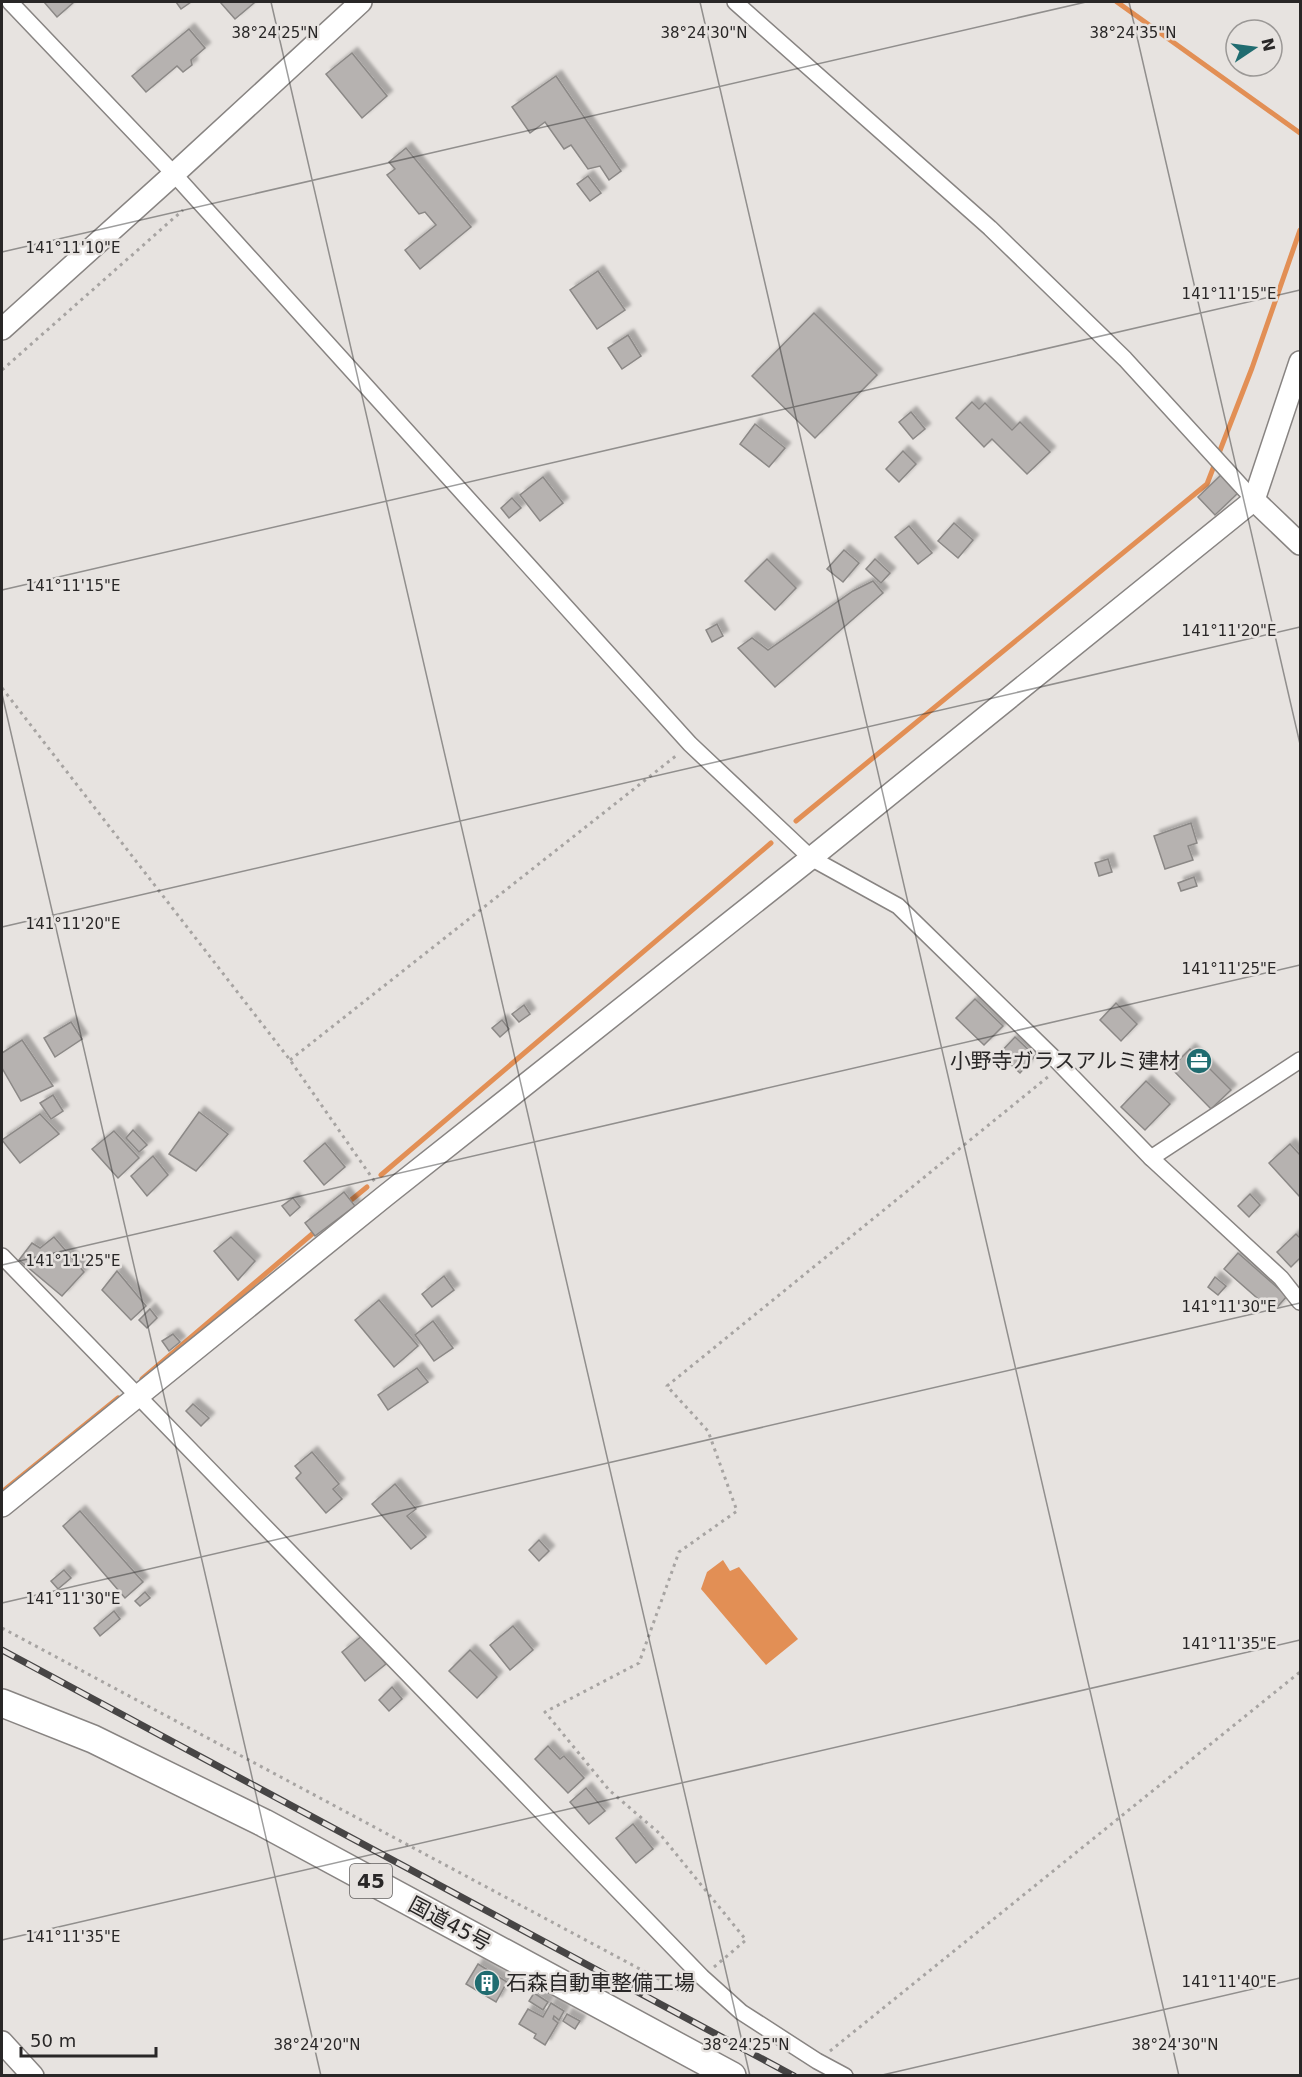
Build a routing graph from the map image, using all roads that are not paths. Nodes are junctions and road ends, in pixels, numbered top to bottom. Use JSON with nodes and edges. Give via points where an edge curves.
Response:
{"nodes":[{"id":1,"x":10,"y":2,"type":"edge"},
{"id":2,"x":361,"y":2,"type":"edge"},
{"id":3,"x":735,"y":2,"type":"edge"},
{"id":4,"x":174,"y":174,"type":"junction"},
{"id":5,"x":2,"y":329,"type":"edge"},
{"id":6,"x":1300,"y":362,"type":"edge"},
{"id":7,"x":1254,"y":500,"type":"junction"},
{"id":8,"x":1300,"y":544,"type":"edge"},
{"id":9,"x":811,"y":858,"type":"junction"},
{"id":10,"x":1300,"y":1060,"type":"edge"},
{"id":11,"x":1151,"y":1158,"type":"junction"},
{"id":12,"x":2,"y":1256,"type":"edge"},
{"id":13,"x":1300,"y":1302,"type":"edge"},
{"id":14,"x":138,"y":1396,"type":"junction"},
{"id":15,"x":2,"y":1506,"type":"edge"},
{"id":16,"x":2,"y":1703,"type":"edge"},
{"id":17,"x":2,"y":2042,"type":"edge"},
{"id":18,"x":33,"y":2076,"type":"edge"},
{"id":19,"x":732,"y":2076,"type":"edge"},
{"id":20,"x":845,"y":2076,"type":"edge"}],
"edges":[{"from":1,"to":4,"type":"street"},
{"from":2,"to":4,"type":"street"},
{"from":3,"to":7,"type":"street","via":[[990,228],[1125,360]]},
{"from":4,"to":5,"type":"street"},
{"from":4,"to":9,"type":"street","via":[[690,744]]},
{"from":6,"to":7,"type":"street"},
{"from":7,"to":8,"type":"street"},
{"from":7,"to":9,"type":"street"},
{"from":9,"to":11,"type":"street","via":[[898,906],[1062,1065]]},
{"from":9,"to":14,"type":"street"},
{"from":10,"to":11,"type":"street"},
{"from":11,"to":13,"type":"street","via":[[1281,1278]]},
{"from":12,"to":14,"type":"street"},
{"from":14,"to":15,"type":"street"},
{"from":14,"to":20,"type":"street","via":[[702,1977],[741,2012]]},
{"from":16,"to":19,"type":"highway","name":"国道45号","number":"45","via":[[93,1740],[264,1823]]},
{"from":17,"to":18,"type":"street"}]}
